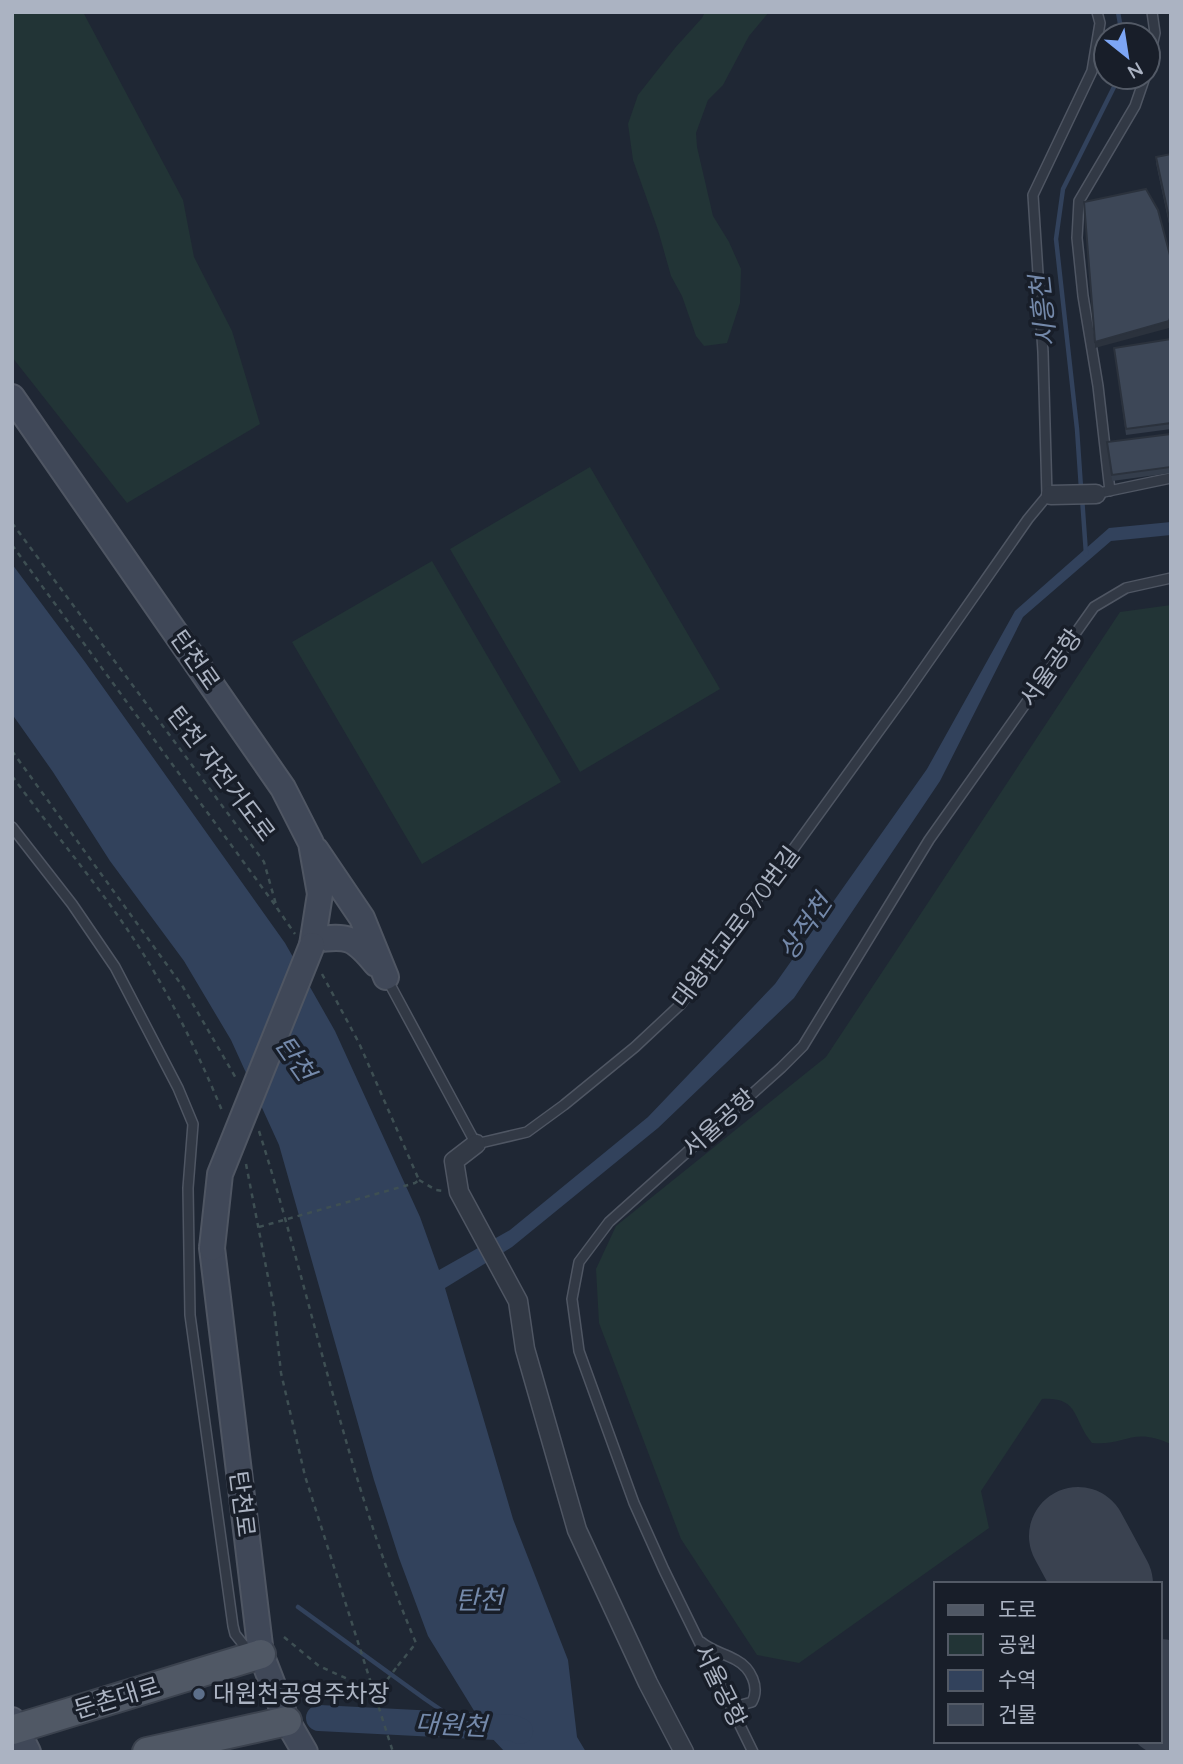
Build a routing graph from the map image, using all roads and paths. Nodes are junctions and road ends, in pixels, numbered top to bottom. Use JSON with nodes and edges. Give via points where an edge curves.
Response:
{"nodes":[{"id":1,"x":1097,"y":12,"type":"edge"},
{"id":2,"x":1140,"y":91,"type":"edge"},
{"id":3,"x":12,"y":397,"type":"edge"},
{"id":4,"x":1171,"y":478,"type":"edge"},
{"id":5,"x":1103,"y":492,"type":"junction"},
{"id":6,"x":1049,"y":495,"type":"junction"},
{"id":7,"x":12,"y":523,"type":"edge"},
{"id":8,"x":12,"y":545,"type":"edge"},
{"id":9,"x":1171,"y":578,"type":"edge"},
{"id":10,"x":12,"y":751,"type":"edge"},
{"id":11,"x":12,"y":827,"type":"edge"},
{"id":12,"x":311,"y":843,"type":"junction"},
{"id":13,"x":277,"y":908,"type":"junction"},
{"id":14,"x":311,"y":948,"type":"junction"},
{"id":15,"x":386,"y":977,"type":"junction"},
{"id":16,"x":238,"y":1082,"type":"dead end"},
{"id":17,"x":260,"y":1131,"type":"dead end"},
{"id":18,"x":476,"y":1144,"type":"junction"},
{"id":19,"x":419,"y":1180,"type":"junction"},
{"id":20,"x":459,"y":1192,"type":"junction"},
{"id":21,"x":287,"y":1220,"type":"junction"},
{"id":22,"x":259,"y":1227,"type":"dead end"},
{"id":23,"x":284,"y":1637,"type":"dead end"},
{"id":24,"x":356,"y":1639,"type":"dead end"},
{"id":25,"x":698,"y":1640,"type":"junction"},
{"id":26,"x":257,"y":1655,"type":"junction"},
{"id":27,"x":374,"y":1691,"type":"junction"},
{"id":28,"x":727,"y":1700,"type":"junction"},
{"id":29,"x":287,"y":1721,"type":"junction"},
{"id":30,"x":17,"y":1733,"type":"edge"},
{"id":31,"x":194,"y":1748,"type":"edge"},
{"id":32,"x":392,"y":1750,"type":"edge"},
{"id":33,"x":147,"y":1752,"type":"edge"},
{"id":34,"x":305,"y":1752,"type":"edge"},
{"id":35,"x":684,"y":1752,"type":"edge"},
{"id":36,"x":754,"y":1752,"type":"edge"}],
"edges":[{"from":1,"to":6,"type":"lane","via":[[1100,23],[1092,71],[1033,195]]},
{"from":2,"to":5,"type":"lane","via":[[1079,201],[1077,238],[1098,386]]},
{"from":3,"to":12,"type":"main road","name":"탄천로","via":[[283,788]]},
{"from":4,"to":5,"type":"lane"},
{"from":5,"to":6,"type":"street"},
{"from":6,"to":18,"type":"lane","name":"대왕판교로970번길","via":[[681,1004],[635,1047],[527,1132]]},
{"from":7,"to":13,"type":"path","name":"탄천 자전거도로","via":[[264,862]]},
{"from":8,"to":13,"type":"path"},
{"from":9,"to":25,"type":"lane","name":"서울공항","via":[[1125,588],[1094,607],[929,840],[803,1046],[609,1222],[579,1262],[572,1300],[579,1351],[634,1503]]},
{"from":10,"to":16,"type":"path","via":[[183,987]]},
{"from":11,"to":26,"type":"lane","via":[[115,967],[193,1124],[188,1188],[190,1315],[233,1626],[235,1634]]},
{"from":12,"to":14,"type":"main road","name":"탄천로","via":[[320,894]]},
{"from":12,"to":15,"type":"main road","via":[[362,918]]},
{"from":13,"to":14,"type":"path","name":"탄천 자전거도로"},
{"from":14,"to":15,"type":"main road","via":[[342,936],[362,947]]},
{"from":14,"to":19,"type":"path","name":"탄천 자전거도로","via":[[359,1042]]},
{"from":14,"to":26,"type":"main road","name":"탄천로","bridge":true,"via":[[220,1174],[212,1248]]},
{"from":15,"to":18,"type":"lane"},
{"from":17,"to":21,"type":"path"},
{"from":18,"to":20,"type":"street","via":[[454,1161]]},
{"from":19,"to":20,"type":"path","via":[[436,1190]]},
{"from":19,"to":21,"type":"path"},
{"from":20,"to":35,"type":"street","via":[[518,1301],[525,1349],[577,1530]]},
{"from":21,"to":22,"type":"path"},
{"from":21,"to":27,"type":"path","bridge":true,"via":[[358,1482],[416,1643]]},
{"from":23,"to":27,"type":"path","via":[[319,1666]]},
{"from":24,"to":27,"type":"path"},
{"from":25,"to":28,"type":"lane","name":"서울공항"},
{"from":25,"to":28,"type":"lane","via":[[712,1651],[738,1660],[756,1683],[752,1702],[741,1705]]},
{"from":26,"to":29,"type":"main road","name":"탄천로"},
{"from":26,"to":30,"type":"main road","name":"둔촌대로"},
{"from":27,"to":32,"type":"path"},
{"from":28,"to":36,"type":"lane","name":"서울공항"},
{"from":29,"to":31,"type":"main road"},
{"from":29,"to":34,"type":"main road","name":"탄천로"},
{"from":31,"to":33,"type":"main road"}]}
